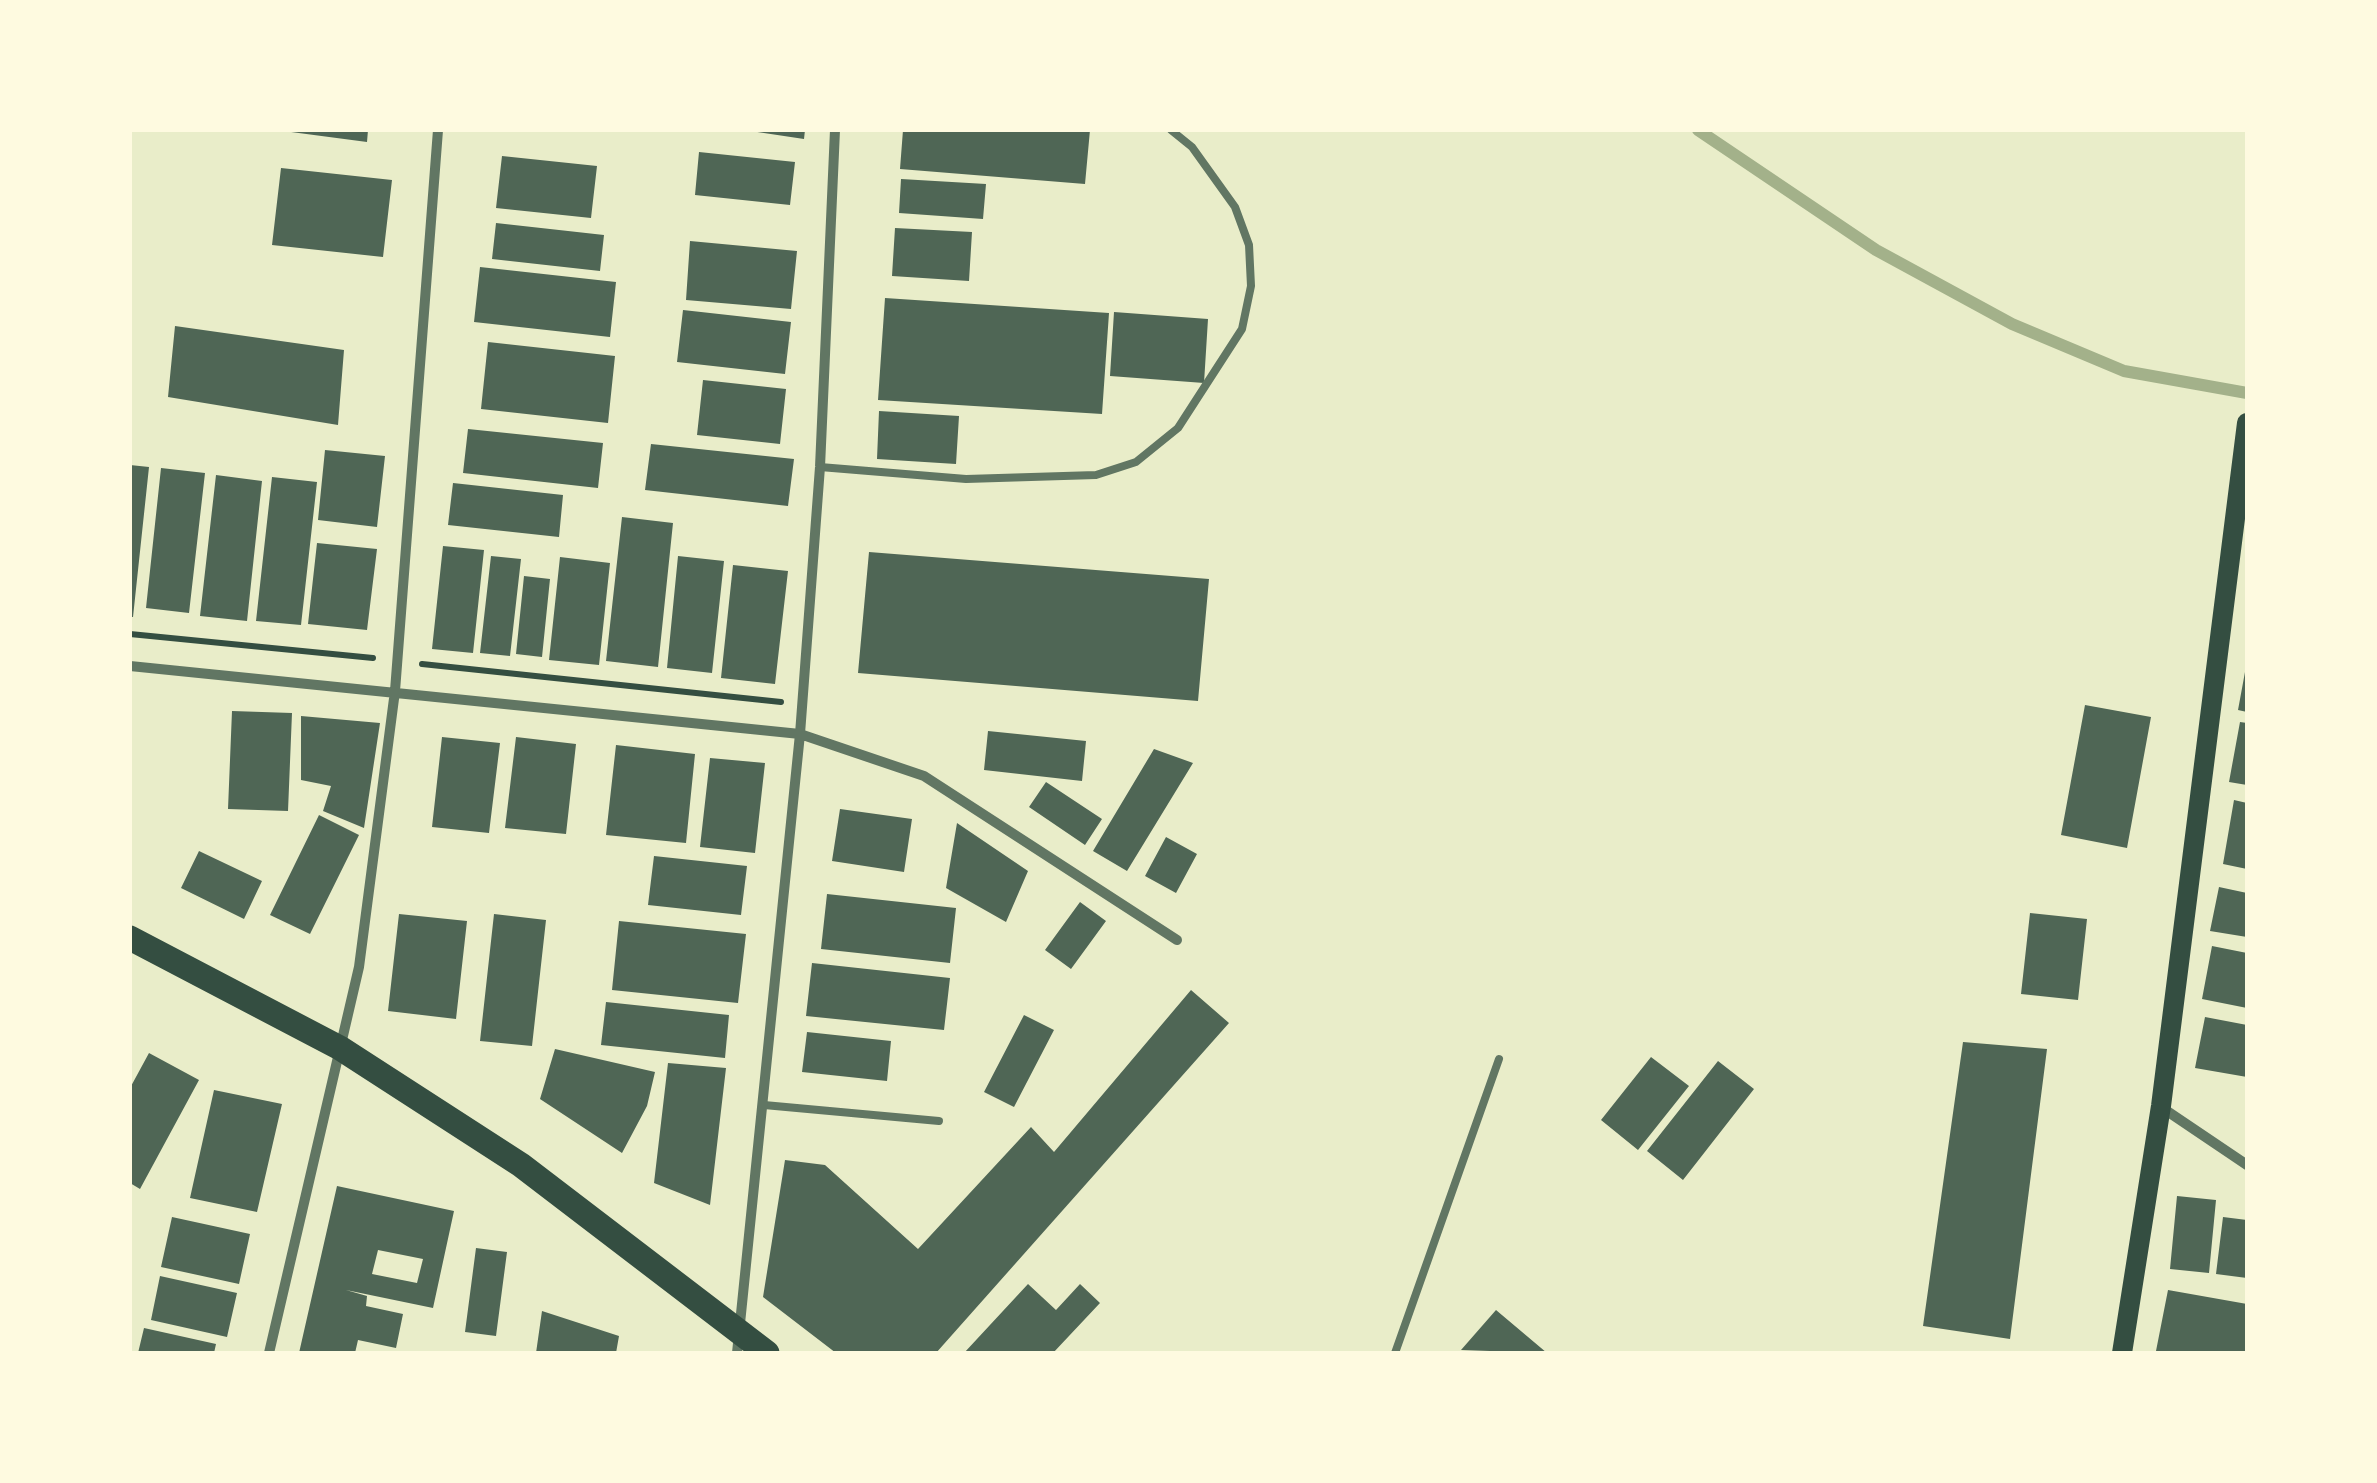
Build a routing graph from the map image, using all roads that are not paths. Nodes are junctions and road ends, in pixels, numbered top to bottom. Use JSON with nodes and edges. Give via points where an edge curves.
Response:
{"nodes":[{"id":1,"x":438,"y":130,"type":"edge"},
{"id":2,"x":835,"y":130,"type":"edge"},
{"id":3,"x":1171,"y":130,"type":"edge"},
{"id":4,"x":2247,"y":423,"type":"edge"},
{"id":5,"x":820,"y":467,"type":"junction"},
{"id":6,"x":130,"y":666,"type":"edge"},
{"id":7,"x":395,"y":690,"type":"junction"},
{"id":8,"x":800,"y":734,"type":"junction"},
{"id":9,"x":130,"y":938,"type":"edge"},
{"id":10,"x":1177,"y":940,"type":"dead end"},
{"id":11,"x":340,"y":1048,"type":"junction"},
{"id":12,"x":1499,"y":1059,"type":"dead end"},
{"id":13,"x":764,"y":1105,"type":"junction"},
{"id":14,"x":2160,"y":1106,"type":"junction"},
{"id":15,"x":939,"y":1120,"type":"dead end"},
{"id":16,"x":2247,"y":1164,"type":"edge"},
{"id":17,"x":740,"y":1342,"type":"edge"},
{"id":18,"x":269,"y":1353,"type":"edge"},
{"id":19,"x":767,"y":1353,"type":"edge"},
{"id":20,"x":1396,"y":1353,"type":"edge"},
{"id":21,"x":2122,"y":1353,"type":"edge"}],
"edges":[{"from":1,"to":7,"type":"street"},
{"from":2,"to":5,"type":"street"},
{"from":3,"to":5,"type":"lane","via":[[1192,147],[1235,207],[1249,245],[1251,286],[1242,329],[1178,428],[1136,462],[1096,474],[966,479]]},
{"from":4,"to":14,"type":"main road"},
{"from":5,"to":8,"type":"street"},
{"from":6,"to":7,"type":"street"},
{"from":7,"to":8,"type":"street"},
{"from":7,"to":11,"type":"street","via":[[359,966]]},
{"from":8,"to":10,"type":"street","via":[[924,776]]},
{"from":8,"to":13,"type":"street"},
{"from":9,"to":11,"type":"main road"},
{"from":11,"to":17,"type":"main road","via":[[521,1165]]},
{"from":11,"to":18,"type":"street"},
{"from":12,"to":20,"type":"lane"},
{"from":13,"to":15,"type":"lane"},
{"from":13,"to":17,"type":"street"},
{"from":14,"to":16,"type":"street"},
{"from":14,"to":21,"type":"main road"},
{"from":17,"to":19,"type":"main road"}]}
